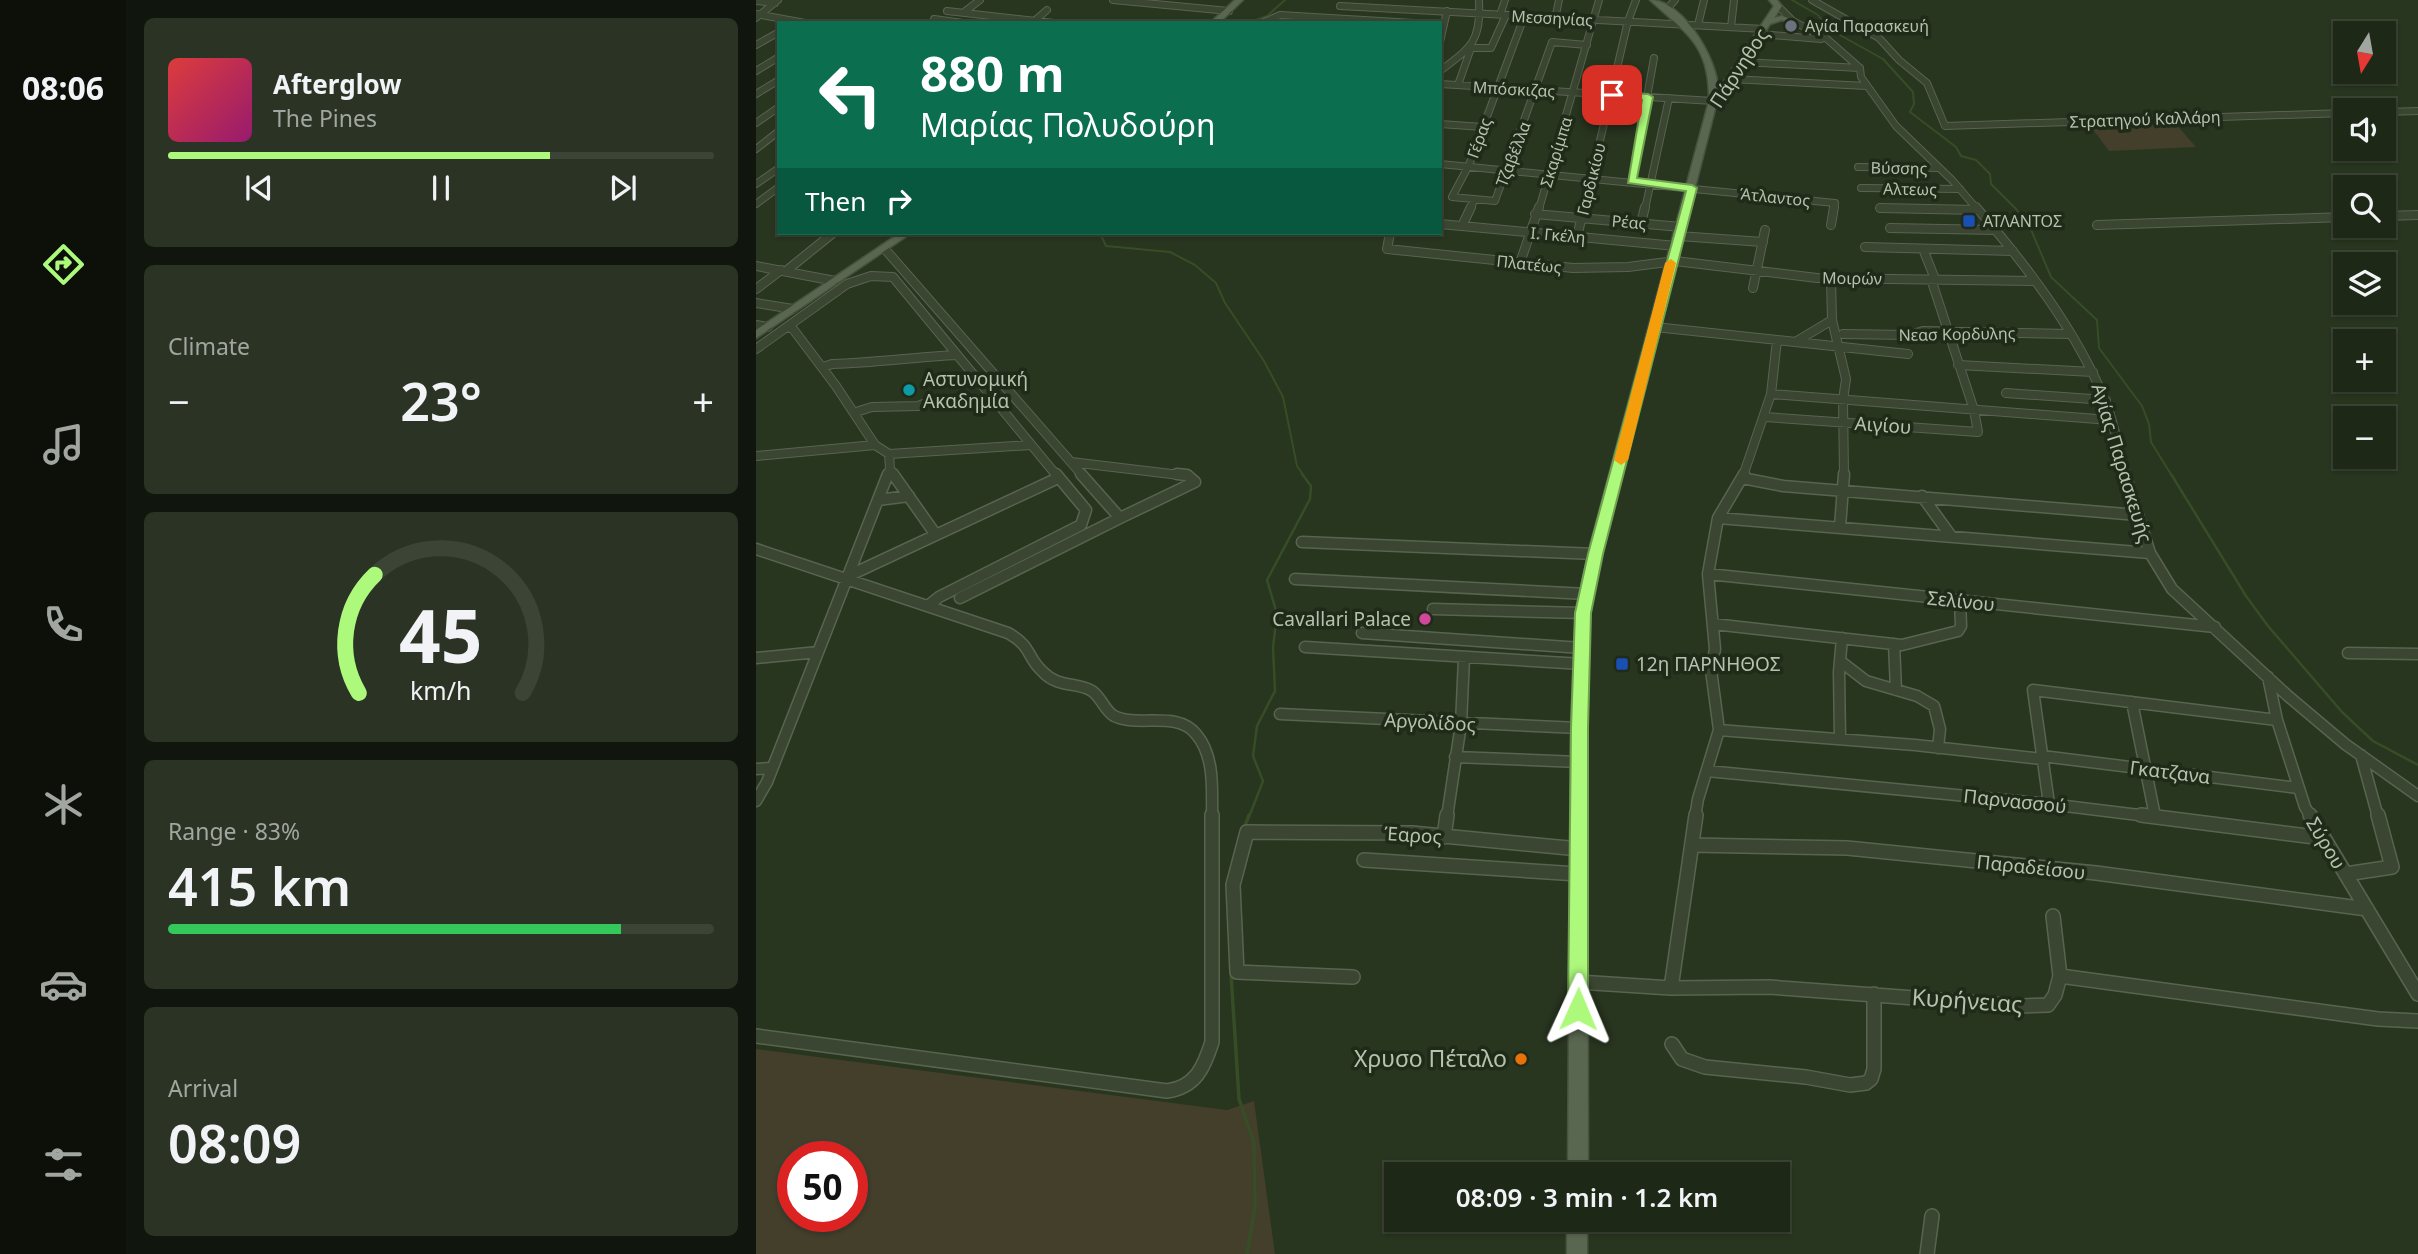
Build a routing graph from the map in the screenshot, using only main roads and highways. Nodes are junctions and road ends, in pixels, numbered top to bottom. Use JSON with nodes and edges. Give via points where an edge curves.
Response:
{"nodes":[{"id":1,"x":1239,"y":0,"type":"edge"},
{"id":2,"x":1654,"y":0,"type":"edge"},
{"id":3,"x":1775,"y":3,"type":"edge"},
{"id":4,"x":1793,"y":20,"type":"road end"},
{"id":5,"x":1216,"y":21,"type":"edge"},
{"id":6,"x":1764,"y":28,"type":"junction"},
{"id":7,"x":1713,"y":102,"type":"junction"},
{"id":8,"x":903,"y":235,"type":"edge"},
{"id":9,"x":762,"y":326,"type":"edge"},
{"id":10,"x":756,"y":335,"type":"edge"},
{"id":11,"x":1578,"y":1162,"type":"edge"},
{"id":12,"x":1577,"y":1232,"type":"edge"},
{"id":13,"x":1577,"y":1254,"type":"edge"}],
"edges":[{"from":1,"to":5,"type":"main road"},
{"from":2,"to":7,"type":"main road","via":[[1686,24],[1710,62]]},
{"from":3,"to":6,"type":"main road","name":"Πάρνηθος"},
{"from":4,"to":6,"type":"main road","via":[[1782,18]]},
{"from":6,"to":7,"type":"main road","name":"Πάρνηθος"},
{"from":7,"to":11,"type":"main road","name":"Πάρνηθος","via":[[1583,613]]},
{"from":8,"to":9,"type":"main road"},
{"from":9,"to":10,"type":"main road"},
{"from":12,"to":13,"type":"main road"}]}
